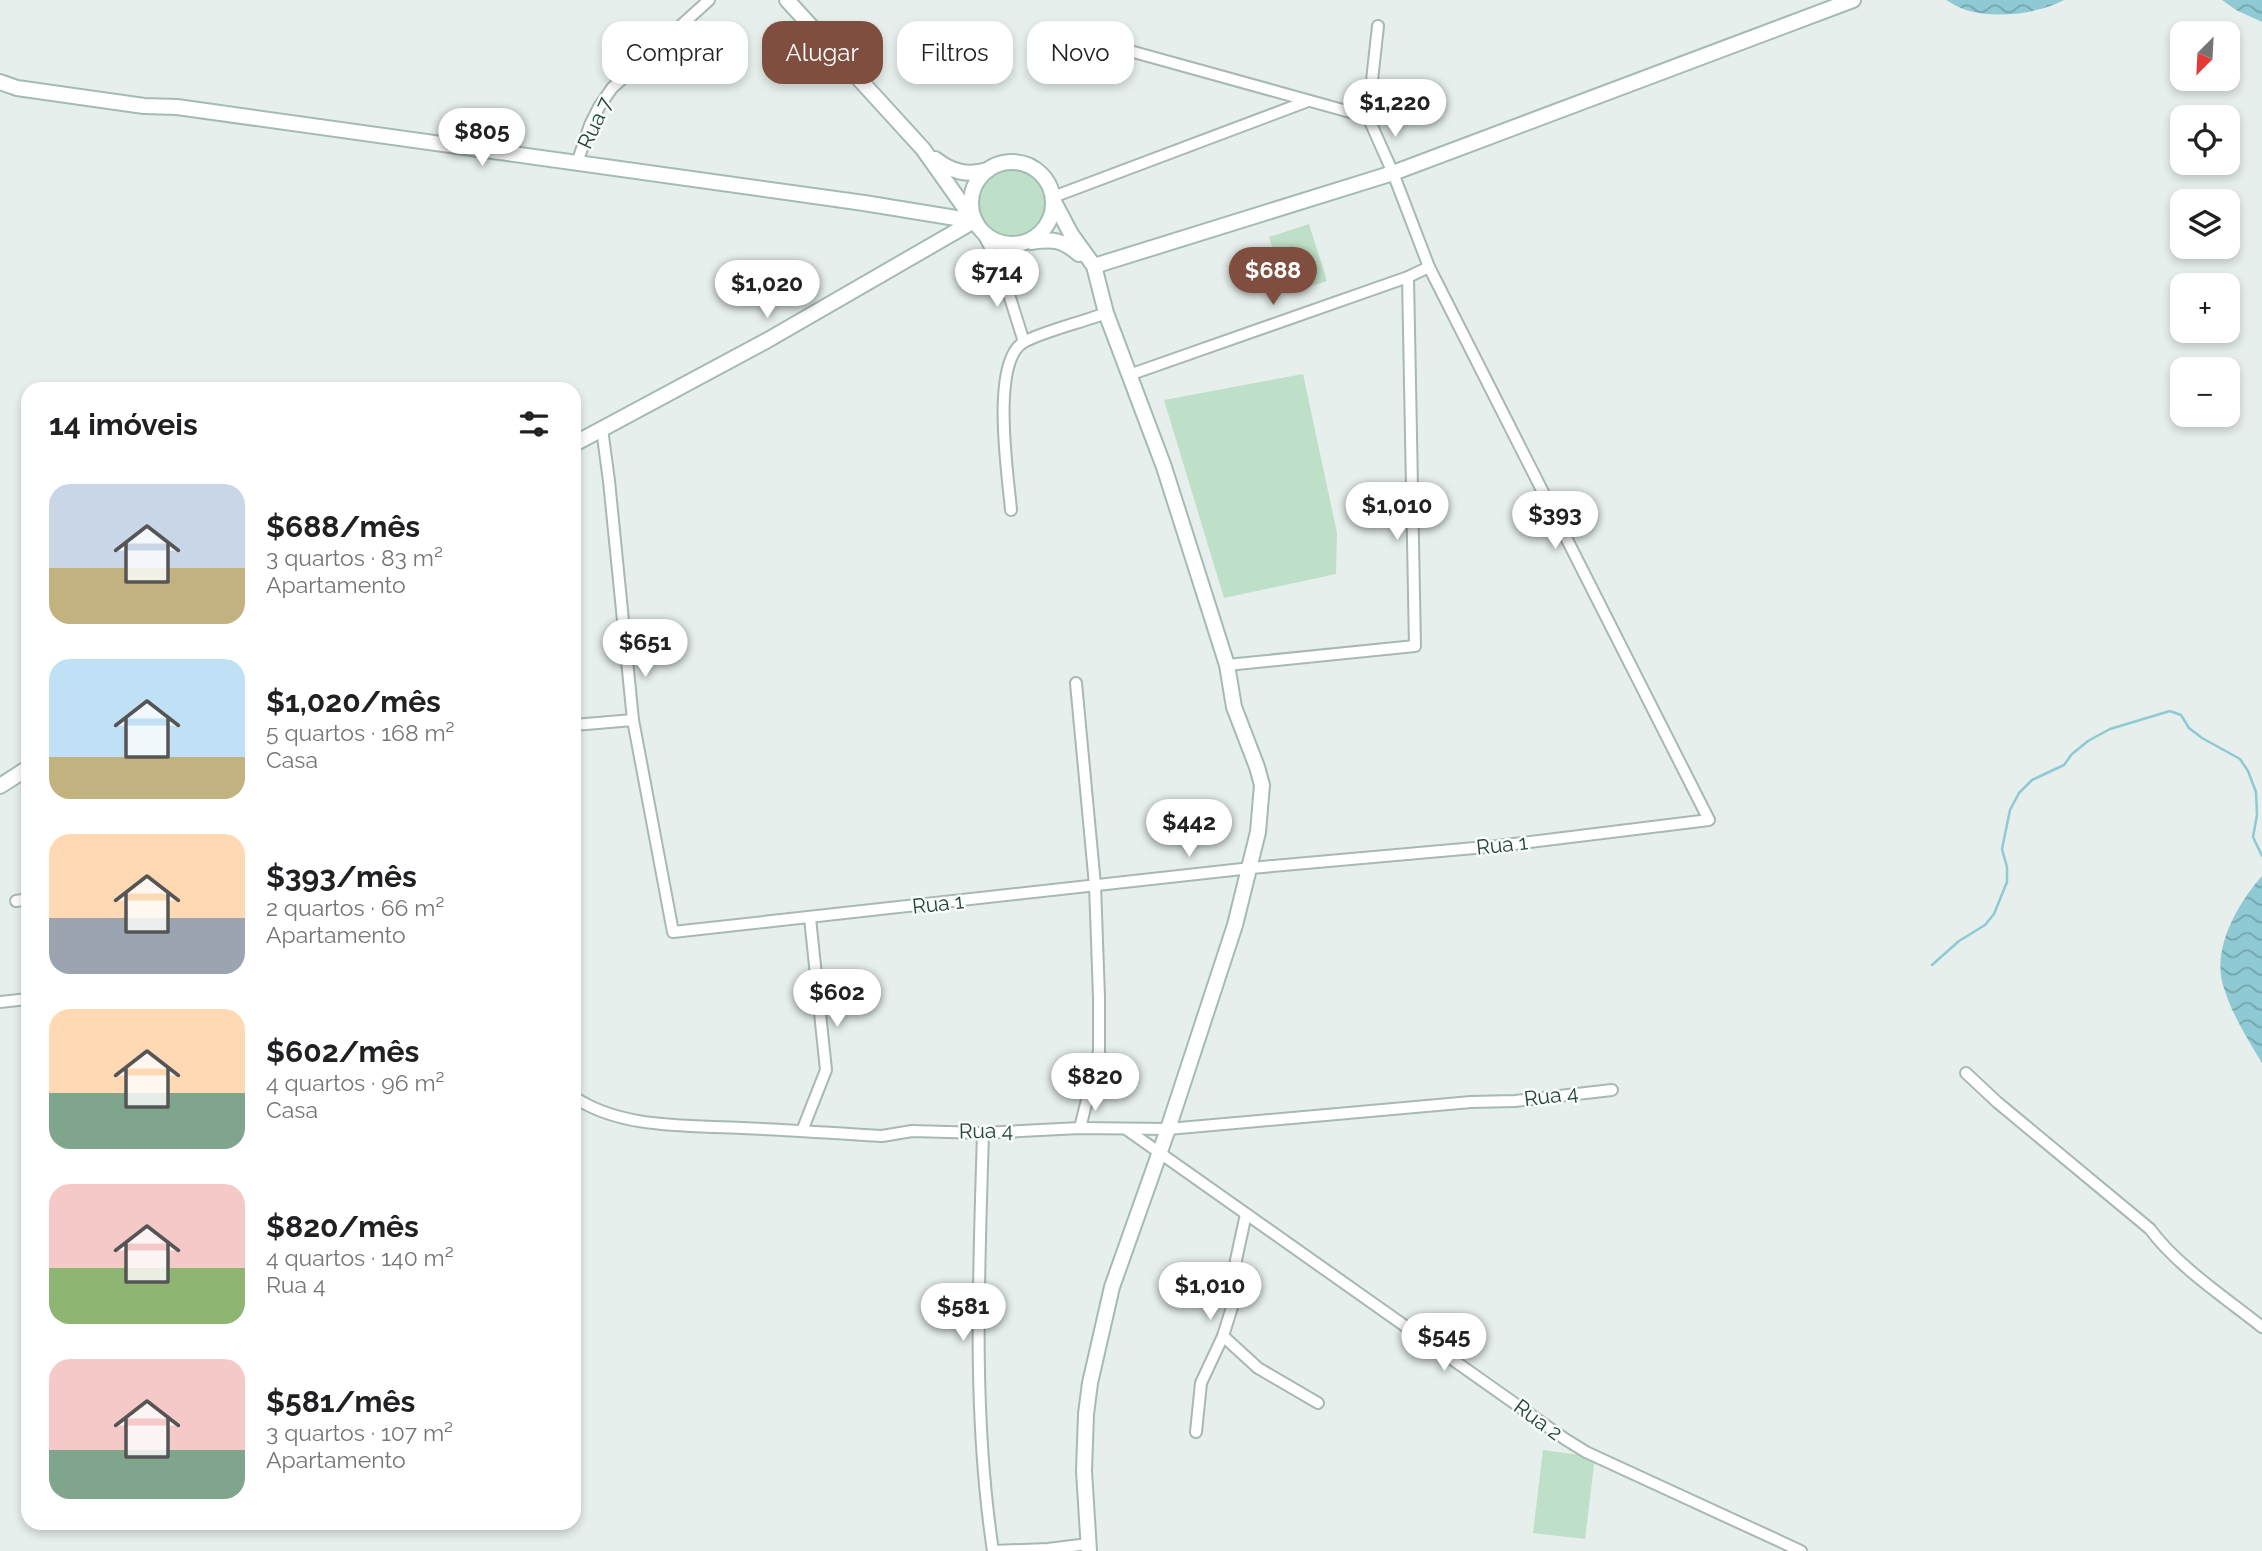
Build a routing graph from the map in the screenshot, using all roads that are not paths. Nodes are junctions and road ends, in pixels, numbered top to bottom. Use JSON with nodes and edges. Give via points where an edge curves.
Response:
{"nodes":[{"id":1,"x":709,"y":0,"type":"edge"},
{"id":2,"x":787,"y":0,"type":"edge"},
{"id":3,"x":1853,"y":0,"type":"edge"},
{"id":4,"x":1378,"y":26,"type":"dead end"},
{"id":5,"x":1134,"y":52,"type":"edge"},
{"id":6,"x":0,"y":82,"type":"edge"},
{"id":7,"x":1308,"y":101,"type":"junction"},
{"id":8,"x":1368,"y":117,"type":"junction"},
{"id":9,"x":923,"y":149,"type":"junction"},
{"id":10,"x":577,"y":163,"type":"junction"},
{"id":11,"x":988,"y":170,"type":"junction"},
{"id":12,"x":1393,"y":173,"type":"junction"},
{"id":13,"x":1053,"y":199,"type":"junction"},
{"id":14,"x":974,"y":221,"type":"junction"},
{"id":15,"x":983,"y":234,"type":"junction"},
{"id":16,"x":1021,"y":244,"type":"junction"},
{"id":17,"x":1000,"y":265,"type":"junction"},
{"id":18,"x":1094,"y":266,"type":"junction"},
{"id":19,"x":1429,"y":267,"type":"junction"},
{"id":20,"x":1408,"y":277,"type":"junction"},
{"id":21,"x":1106,"y":313,"type":"junction"},
{"id":22,"x":1024,"y":342,"type":"junction"},
{"id":23,"x":1129,"y":375,"type":"junction"},
{"id":24,"x":602,"y":429,"type":"junction"},
{"id":25,"x":581,"y":440,"type":"edge"},
{"id":26,"x":1011,"y":510,"type":"dead end"},
{"id":27,"x":1227,"y":666,"type":"junction"},
{"id":28,"x":1076,"y":683,"type":"dead end"},
{"id":29,"x":633,"y":720,"type":"junction"},
{"id":30,"x":581,"y":724,"type":"edge"},
{"id":31,"x":21,"y":774,"type":"edge"},
{"id":32,"x":0,"y":786,"type":"edge"},
{"id":33,"x":1251,"y":868,"type":"junction"},
{"id":34,"x":1095,"y":885,"type":"junction"},
{"id":35,"x":16,"y":901,"type":"dead end"},
{"id":36,"x":21,"y":901,"type":"edge"},
{"id":37,"x":810,"y":918,"type":"junction"},
{"id":38,"x":21,"y":1000,"type":"edge"},
{"id":39,"x":0,"y":1002,"type":"edge"},
{"id":40,"x":1966,"y":1073,"type":"dead end"},
{"id":41,"x":1612,"y":1090,"type":"dead end"},
{"id":42,"x":581,"y":1102,"type":"edge"},
{"id":43,"x":1080,"y":1128,"type":"junction"},
{"id":44,"x":1126,"y":1129,"type":"junction"},
{"id":45,"x":1168,"y":1129,"type":"junction"},
{"id":46,"x":802,"y":1131,"type":"junction"},
{"id":47,"x":983,"y":1133,"type":"junction"},
{"id":48,"x":1160,"y":1153,"type":"junction"},
{"id":49,"x":1246,"y":1214,"type":"junction"},
{"id":50,"x":2262,"y":1327,"type":"edge"},
{"id":51,"x":1223,"y":1336,"type":"junction"},
{"id":52,"x":1318,"y":1403,"type":"dead end"},
{"id":53,"x":1196,"y":1432,"type":"dead end"},
{"id":54,"x":1088,"y":1548,"type":"edge"},
{"id":55,"x":993,"y":1551,"type":"edge"},
{"id":56,"x":1801,"y":1551,"type":"edge"}],
"edges":[{"from":1,"to":10,"type":"street","name":"Rua 7","via":[[612,88],[599,107]]},
{"from":2,"to":9,"type":"main road"},
{"from":3,"to":12,"type":"main road"},
{"from":4,"to":8,"type":"street"},
{"from":5,"to":7,"type":"street"},
{"from":6,"to":10,"type":"main road","via":[[144,106]]},
{"from":7,"to":8,"type":"street"},
{"from":7,"to":13,"type":"street"},
{"from":8,"to":12,"type":"street"},
{"from":9,"to":11,"type":"main road","via":[[955,171]]},
{"from":9,"to":14,"type":"main road"},
{"from":10,"to":14,"type":"main road"},
{"from":11,"to":13,"type":"main road","via":[[1000,163],[1029,166],[1044,177]]},
{"from":11,"to":14,"type":"main road","via":[[971,194]]},
{"from":12,"to":18,"type":"main road"},
{"from":12,"to":19,"type":"street"},
{"from":13,"to":16,"type":"main road","via":[[1048,225]]},
{"from":13,"to":18,"type":"main road"},
{"from":14,"to":15,"type":"main road"},
{"from":14,"to":24,"type":"main road"},
{"from":15,"to":16,"type":"main road","via":[[996,242]]},
{"from":15,"to":17,"type":"street"},
{"from":16,"to":17,"type":"street","via":[[1007,253]]},
{"from":16,"to":18,"type":"main road","via":[[1059,241]]},
{"from":17,"to":22,"type":"street"},
{"from":18,"to":21,"type":"main road"},
{"from":19,"to":20,"type":"street"},
{"from":19,"to":33,"type":"street","name":"Rua 1","via":[[1710,820],[1497,846]]},
{"from":20,"to":23,"type":"street"},
{"from":20,"to":27,"type":"street","via":[[1415,646]]},
{"from":21,"to":22,"type":"street"},
{"from":21,"to":23,"type":"main road"},
{"from":22,"to":26,"type":"street","via":[[1011,357],[1003,391]]},
{"from":23,"to":27,"type":"main road","via":[[1164,467]]},
{"from":24,"to":25,"type":"main road"},
{"from":24,"to":29,"type":"street","name":"Rua 1"},
{"from":27,"to":33,"type":"main road","via":[[1234,707],[1262,785]]},
{"from":28,"to":34,"type":"street"},
{"from":29,"to":30,"type":"street"},
{"from":29,"to":37,"type":"street","name":"Rua 1","via":[[673,932]]},
{"from":31,"to":32,"type":"main road"},
{"from":33,"to":34,"type":"street","name":"Rua 1"},
{"from":33,"to":45,"type":"main road"},
{"from":34,"to":37,"type":"street","name":"Rua 1"},
{"from":34,"to":43,"type":"street","via":[[1099,1051]]},
{"from":35,"to":36,"type":"street"},
{"from":37,"to":46,"type":"street","via":[[826,1070]]},
{"from":38,"to":39,"type":"street"},
{"from":40,"to":50,"type":"street"},
{"from":41,"to":45,"type":"street","name":"Rua 4"},
{"from":42,"to":46,"type":"street","name":"Rua 4","via":[[612,1116],[660,1123]]},
{"from":43,"to":44,"type":"street","name":"Rua 4"},
{"from":43,"to":47,"type":"street","name":"Rua 4"},
{"from":44,"to":45,"type":"street","name":"Rua 4"},
{"from":44,"to":48,"type":"street","name":"Rua 2"},
{"from":45,"to":48,"type":"main road"},
{"from":46,"to":47,"type":"street","name":"Rua 4","via":[[882,1136],[912,1131]]},
{"from":47,"to":55,"type":"street","via":[[978,1348],[986,1505]]},
{"from":48,"to":49,"type":"street","name":"Rua 2"},
{"from":48,"to":54,"type":"main road","via":[[1112,1287],[1090,1383],[1084,1471]]},
{"from":49,"to":51,"type":"street","via":[[1233,1304]]},
{"from":49,"to":56,"type":"street","name":"Rua 2","via":[[1586,1452]]},
{"from":51,"to":52,"type":"street","via":[[1258,1368]]},
{"from":51,"to":53,"type":"street","via":[[1200,1383]]},
{"from":54,"to":55,"type":"street"}]}
